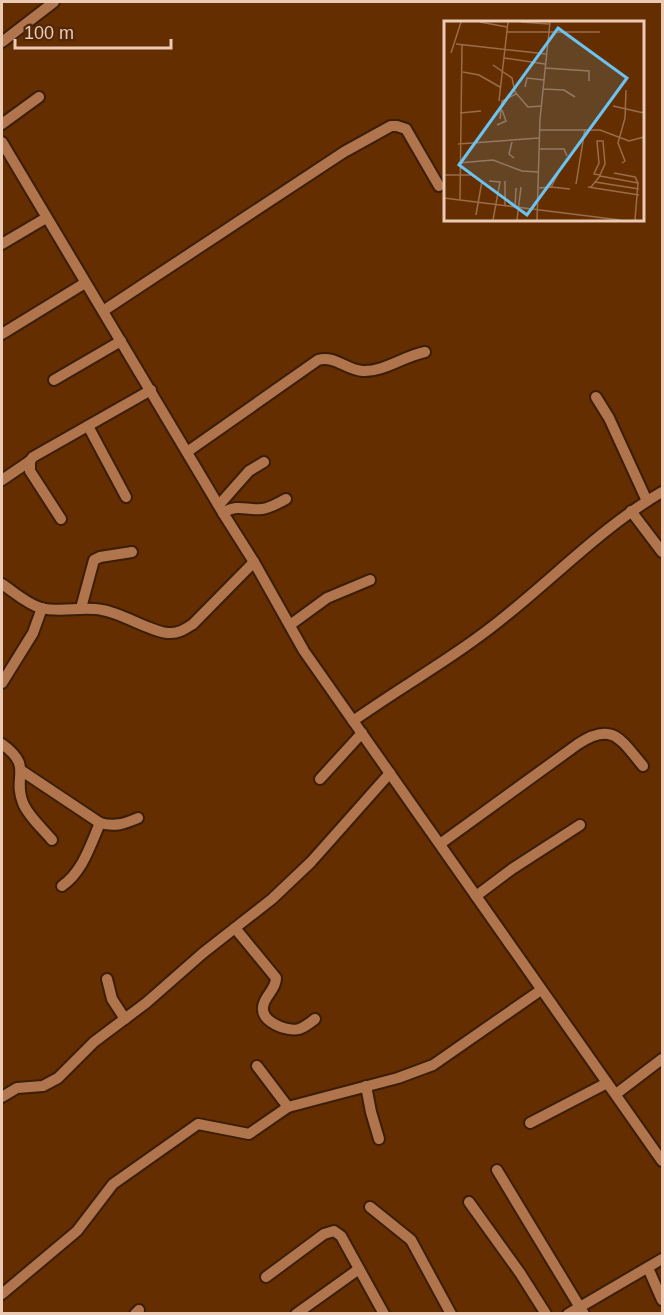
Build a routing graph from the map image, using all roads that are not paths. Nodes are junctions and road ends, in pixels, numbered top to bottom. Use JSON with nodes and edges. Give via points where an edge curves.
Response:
{"nodes":[{"id":1,"x":54,"y":2,"type":"edge"},
{"id":2,"x":2,"y":42,"type":"edge"},
{"id":3,"x":39,"y":97,"type":"dead end"},
{"id":4,"x":2,"y":124,"type":"edge"},
{"id":5,"x":2,"y":142,"type":"edge"},
{"id":6,"x":5,"y":156,"type":"edge"},
{"id":7,"x":439,"y":186,"type":"dead end"},
{"id":8,"x":46,"y":218,"type":"junction"},
{"id":9,"x":2,"y":244,"type":"edge"},
{"id":10,"x":86,"y":283,"type":"junction"},
{"id":11,"x":103,"y":311,"type":"junction"},
{"id":12,"x":2,"y":334,"type":"edge"},
{"id":13,"x":121,"y":341,"type":"junction"},
{"id":14,"x":425,"y":352,"type":"dead end"},
{"id":15,"x":54,"y":380,"type":"dead end"},
{"id":16,"x":151,"y":390,"type":"junction"},
{"id":17,"x":596,"y":397,"type":"dead end"},
{"id":18,"x":88,"y":426,"type":"junction"},
{"id":19,"x":187,"y":452,"type":"junction"},
{"id":20,"x":30,"y":461,"type":"junction"},
{"id":21,"x":264,"y":462,"type":"dead end"},
{"id":22,"x":2,"y":480,"type":"edge"},
{"id":23,"x":663,"y":492,"type":"edge"},
{"id":24,"x":126,"y":497,"type":"dead end"},
{"id":25,"x":286,"y":499,"type":"dead end"},
{"id":26,"x":647,"y":501,"type":"junction"},
{"id":27,"x":221,"y":509,"type":"junction"},
{"id":28,"x":631,"y":512,"type":"junction"},
{"id":29,"x":61,"y":519,"type":"dead end"},
{"id":30,"x":132,"y":552,"type":"dead end"},
{"id":31,"x":663,"y":552,"type":"edge"},
{"id":32,"x":254,"y":562,"type":"junction"},
{"id":33,"x":370,"y":580,"type":"dead end"},
{"id":34,"x":2,"y":584,"type":"edge"},
{"id":35,"x":42,"y":608,"type":"junction"},
{"id":36,"x":81,"y":608,"type":"junction"},
{"id":37,"x":290,"y":625,"type":"junction"},
{"id":38,"x":2,"y":683,"type":"edge"},
{"id":39,"x":353,"y":721,"type":"junction"},
{"id":40,"x":362,"y":733,"type":"junction"},
{"id":41,"x":2,"y":744,"type":"edge"},
{"id":42,"x":644,"y":766,"type":"dead end"},
{"id":43,"x":22,"y":771,"type":"junction"},
{"id":44,"x":390,"y":774,"type":"junction"},
{"id":45,"x":320,"y":779,"type":"dead end"},
{"id":46,"x":138,"y":818,"type":"dead end"},
{"id":47,"x":100,"y":823,"type":"junction"},
{"id":48,"x":580,"y":825,"type":"dead end"},
{"id":49,"x":52,"y":840,"type":"dead end"},
{"id":50,"x":440,"y":844,"type":"junction"},
{"id":51,"x":62,"y":886,"type":"dead end"},
{"id":52,"x":476,"y":896,"type":"junction"},
{"id":53,"x":235,"y":928,"type":"junction"},
{"id":54,"x":107,"y":979,"type":"dead end"},
{"id":55,"x":542,"y":990,"type":"junction"},
{"id":56,"x":125,"y":1019,"type":"junction"},
{"id":57,"x":315,"y":1019,"type":"dead end"},
{"id":58,"x":663,"y":1059,"type":"edge"},
{"id":59,"x":257,"y":1066,"type":"dead end"},
{"id":60,"x":607,"y":1083,"type":"junction"},
{"id":61,"x":366,"y":1086,"type":"junction"},
{"id":62,"x":616,"y":1094,"type":"junction"},
{"id":63,"x":2,"y":1097,"type":"edge"},
{"id":64,"x":288,"y":1107,"type":"junction"},
{"id":65,"x":530,"y":1123,"type":"dead end"},
{"id":66,"x":379,"y":1139,"type":"dead end"},
{"id":67,"x":663,"y":1161,"type":"edge"},
{"id":68,"x":496,"y":1170,"type":"dead end"},
{"id":69,"x":469,"y":1202,"type":"dead end"},
{"id":70,"x":370,"y":1207,"type":"dead end"},
{"id":71,"x":663,"y":1259,"type":"edge"},
{"id":72,"x":648,"y":1268,"type":"junction"},
{"id":73,"x":359,"y":1269,"type":"junction"},
{"id":74,"x":266,"y":1277,"type":"dead end"},
{"id":75,"x":2,"y":1294,"type":"edge"},
{"id":76,"x":663,"y":1300,"type":"edge"},
{"id":77,"x":583,"y":1310,"type":"edge"},
{"id":78,"x":380,"y":1312,"type":"edge"},
{"id":79,"x":296,"y":1314,"type":"edge"},
{"id":80,"x":451,"y":1314,"type":"edge"},
{"id":81,"x":546,"y":1314,"type":"edge"},
{"id":82,"x":568,"y":1314,"type":"edge"}],
"edges":[{"from":1,"to":2,"type":"street"},
{"from":3,"to":4,"type":"street"},
{"from":5,"to":6,"type":"street"},
{"from":6,"to":8,"type":"street"},
{"from":7,"to":11,"type":"street","via":[[406,129],[391,126],[344,152]]},
{"from":8,"to":9,"type":"street"},
{"from":8,"to":10,"type":"street"},
{"from":10,"to":11,"type":"street"},
{"from":10,"to":12,"type":"street"},
{"from":11,"to":13,"type":"street"},
{"from":13,"to":15,"type":"street"},
{"from":13,"to":16,"type":"street"},
{"from":14,"to":19,"type":"street","via":[[368,371],[329,358],[318,360]]},
{"from":16,"to":18,"type":"street"},
{"from":16,"to":19,"type":"street"},
{"from":17,"to":26,"type":"street"},
{"from":18,"to":20,"type":"street","via":[[37,453]]},
{"from":18,"to":24,"type":"street"},
{"from":19,"to":27,"type":"street"},
{"from":20,"to":22,"type":"street"},
{"from":20,"to":29,"type":"street","via":[[30,471]]},
{"from":21,"to":27,"type":"street","via":[[249,471]]},
{"from":23,"to":26,"type":"street"},
{"from":25,"to":27,"type":"street","via":[[264,509]]},
{"from":26,"to":28,"type":"street"},
{"from":27,"to":32,"type":"street"},
{"from":28,"to":31,"type":"street"},
{"from":28,"to":39,"type":"street","via":[[507,616]]},
{"from":30,"to":36,"type":"street","via":[[94,560]]},
{"from":32,"to":36,"type":"street","via":[[193,624],[178,632],[163,633],[123,616]]},
{"from":32,"to":37,"type":"street"},
{"from":33,"to":37,"type":"street","via":[[327,598]]},
{"from":34,"to":35,"type":"street"},
{"from":35,"to":36,"type":"street"},
{"from":35,"to":38,"type":"street","via":[[33,633]]},
{"from":37,"to":39,"type":"street"},
{"from":39,"to":40,"type":"street"},
{"from":40,"to":44,"type":"street"},
{"from":40,"to":45,"type":"street"},
{"from":41,"to":43,"type":"street","via":[[15,754]]},
{"from":42,"to":50,"type":"street","via":[[622,741],[598,733]]},
{"from":43,"to":47,"type":"street"},
{"from":43,"to":49,"type":"street","via":[[23,804]]},
{"from":44,"to":50,"type":"street"},
{"from":44,"to":53,"type":"street","via":[[311,862]]},
{"from":46,"to":47,"type":"street","via":[[120,825]]},
{"from":47,"to":51,"type":"street","via":[[80,867]]},
{"from":48,"to":52,"type":"street"},
{"from":50,"to":52,"type":"street"},
{"from":52,"to":55,"type":"street"},
{"from":53,"to":56,"type":"street"},
{"from":53,"to":57,"type":"street","via":[[276,978],[262,1009],[265,1016],[287,1029],[301,1029]]},
{"from":54,"to":56,"type":"street","via":[[112,999]]},
{"from":55,"to":60,"type":"street"},
{"from":55,"to":61,"type":"street","via":[[434,1065]]},
{"from":56,"to":63,"type":"street","via":[[58,1078],[44,1086],[17,1088]]},
{"from":58,"to":62,"type":"street"},
{"from":59,"to":64,"type":"street"},
{"from":60,"to":62,"type":"street"},
{"from":60,"to":65,"type":"street"},
{"from":61,"to":64,"type":"street"},
{"from":61,"to":66,"type":"street"},
{"from":62,"to":67,"type":"street"},
{"from":64,"to":75,"type":"street","via":[[249,1134],[198,1124],[113,1184],[77,1231]]},
{"from":68,"to":77,"type":"street"},
{"from":69,"to":81,"type":"street"},
{"from":70,"to":80,"type":"street","via":[[411,1240]]},
{"from":71,"to":72,"type":"street"},
{"from":72,"to":76,"type":"street"},
{"from":72,"to":77,"type":"street"},
{"from":73,"to":74,"type":"street","via":[[341,1236],[334,1231],[324,1234]]},
{"from":73,"to":78,"type":"street"},
{"from":73,"to":79,"type":"street"},
{"from":77,"to":82,"type":"street"}]}
